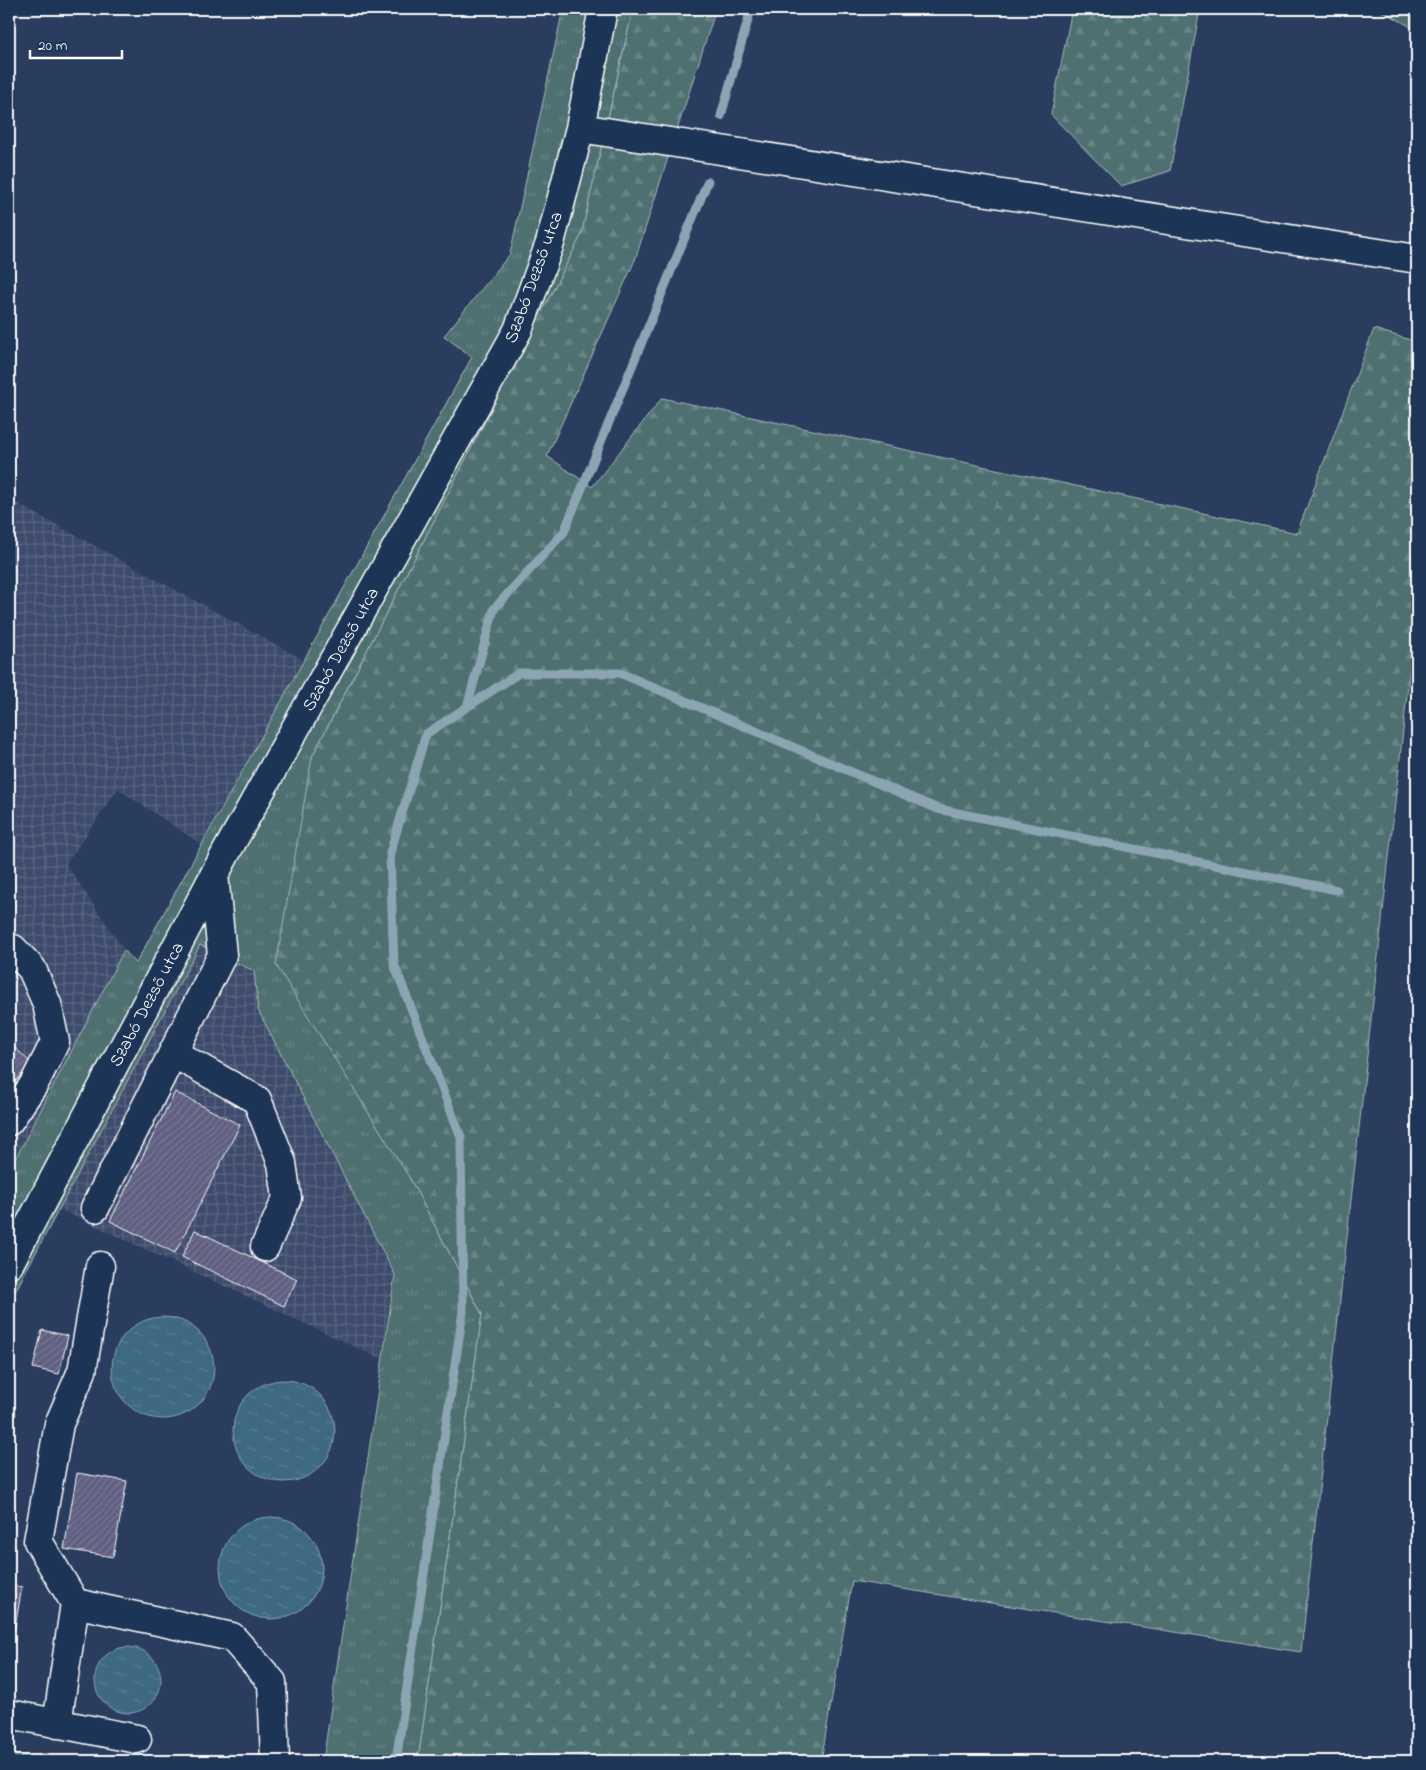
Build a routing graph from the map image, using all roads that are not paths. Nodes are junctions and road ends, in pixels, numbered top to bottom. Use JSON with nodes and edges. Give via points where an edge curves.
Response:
{"nodes":[{"id":1,"x":602,"y":9,"type":"edge"},
{"id":2,"x":580,"y":128,"type":"junction"},
{"id":3,"x":1417,"y":259,"type":"edge"},
{"id":4,"x":214,"y":875,"type":"junction"},
{"id":5,"x":9,"y":949,"type":"edge"},
{"id":6,"x":173,"y":1053,"type":"junction"},
{"id":7,"x":9,"y":1121,"type":"edge"},
{"id":8,"x":95,"y":1208,"type":"dead end"},
{"id":9,"x":265,"y":1247,"type":"dead end"},
{"id":10,"x":9,"y":1264,"type":"edge"},
{"id":11,"x":100,"y":1266,"type":"dead end"},
{"id":12,"x":75,"y":1603,"type":"junction"},
{"id":13,"x":9,"y":1714,"type":"edge"},
{"id":14,"x":57,"y":1724,"type":"junction"},
{"id":15,"x":137,"y":1739,"type":"dead end"},
{"id":16,"x":275,"y":1761,"type":"edge"}],
"edges":[{"from":1,"to":2,"type":"street","name":"Szabó Dezső utca"},
{"from":2,"to":3,"type":"street"},
{"from":2,"to":4,"type":"street","name":"Szabó Dezső utca","via":[[550,243],[518,330]]},
{"from":4,"to":6,"type":"street","via":[[222,955]]},
{"from":4,"to":10,"type":"street","name":"Szabó Dezső utca"},
{"from":5,"to":7,"type":"street","via":[[13,949],[32,969],[47,1004],[54,1042],[34,1084]]},
{"from":6,"to":8,"type":"street"},
{"from":6,"to":9,"type":"street","via":[[257,1100],[282,1163],[287,1198]]},
{"from":11,"to":12,"type":"street","via":[[82,1371],[59,1424],[38,1541]]},
{"from":12,"to":14,"type":"street"},
{"from":12,"to":16,"type":"street","via":[[232,1637],[272,1682]]},
{"from":13,"to":14,"type":"street"},
{"from":14,"to":15,"type":"street"}]}
